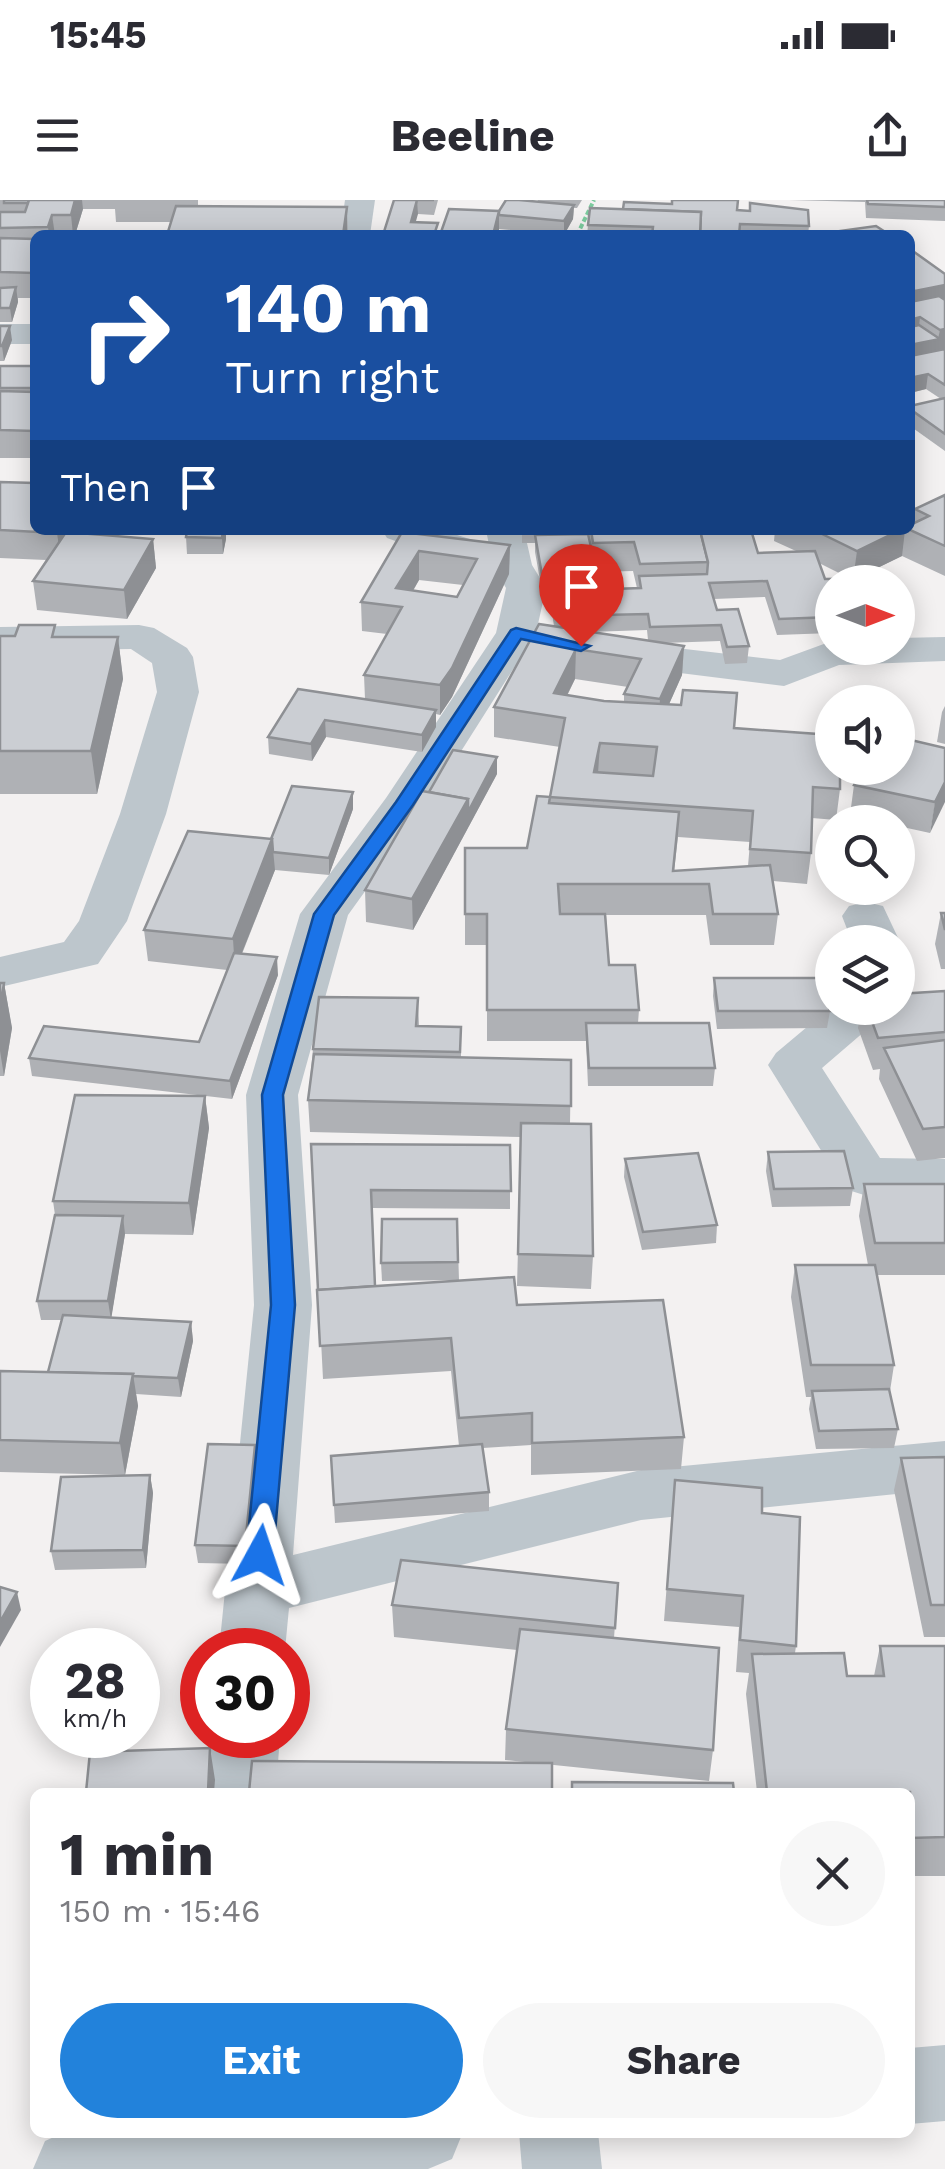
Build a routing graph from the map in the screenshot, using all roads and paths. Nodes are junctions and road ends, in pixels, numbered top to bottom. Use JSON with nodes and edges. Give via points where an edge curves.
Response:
{"nodes":[{"id":1,"x":360,"y":200,"type":"edge"},
{"id":2,"x":594,"y":200,"type":"edge"},
{"id":3,"x":356,"y":230,"type":"edge"},
{"id":4,"x":579,"y":230,"type":"edge"},
{"id":5,"x":0,"y":334,"type":"edge"},
{"id":6,"x":30,"y":334,"type":"edge"},
{"id":7,"x":431,"y":535,"type":"edge"},
{"id":8,"x":509,"y":548,"type":"edge"},
{"id":9,"x":0,"y":639,"type":"edge"},
{"id":10,"x":547,"y":640,"type":"junction"},
{"id":11,"x":945,"y":649,"type":"edge"},
{"id":12,"x":0,"y":972,"type":"edge"},
{"id":13,"x":841,"y":1025,"type":"edge"},
{"id":14,"x":945,"y":1178,"type":"edge"},
{"id":15,"x":945,"y":1465,"type":"edge"},
{"id":16,"x":254,"y":1620,"type":"edge"},
{"id":17,"x":244,"y":1758,"type":"edge"},
{"id":18,"x":241,"y":1788,"type":"edge"},
{"id":19,"x":945,"y":2083,"type":"edge"},
{"id":20,"x":915,"y":2086,"type":"edge"},
{"id":21,"x":310,"y":2138,"type":"edge"},
{"id":22,"x":559,"y":2138,"type":"edge"},
{"id":23,"x":215,"y":2143,"type":"edge"},
{"id":24,"x":73,"y":2169,"type":"edge"},
{"id":25,"x":562,"y":2169,"type":"edge"}],
"edges":[{"from":1,"to":3,"type":"street"},
{"from":2,"to":4,"type":"path"},
{"from":5,"to":6,"type":"street"},
{"from":7,"to":8,"type":"street"},
{"from":8,"to":10,"type":"street"},
{"from":9,"to":12,"type":"street","via":[[139,637],[172,656],[178,692],[103,921],[81,953]]},
{"from":10,"to":11,"type":"street","via":[[784,674],[833,654]]},
{"from":10,"to":16,"type":"street","via":[[404,805],[324,914],[272,1095],[283,1305]]},
{"from":13,"to":14,"type":"street","via":[[794,1065],[864,1176]]},
{"from":15,"to":16,"type":"street","via":[[642,1496]]},
{"from":17,"to":18,"type":"street"},
{"from":19,"to":20,"type":"street"},
{"from":21,"to":23,"type":"street"},
{"from":22,"to":25,"type":"street"},
{"from":23,"to":24,"type":"street"}]}
